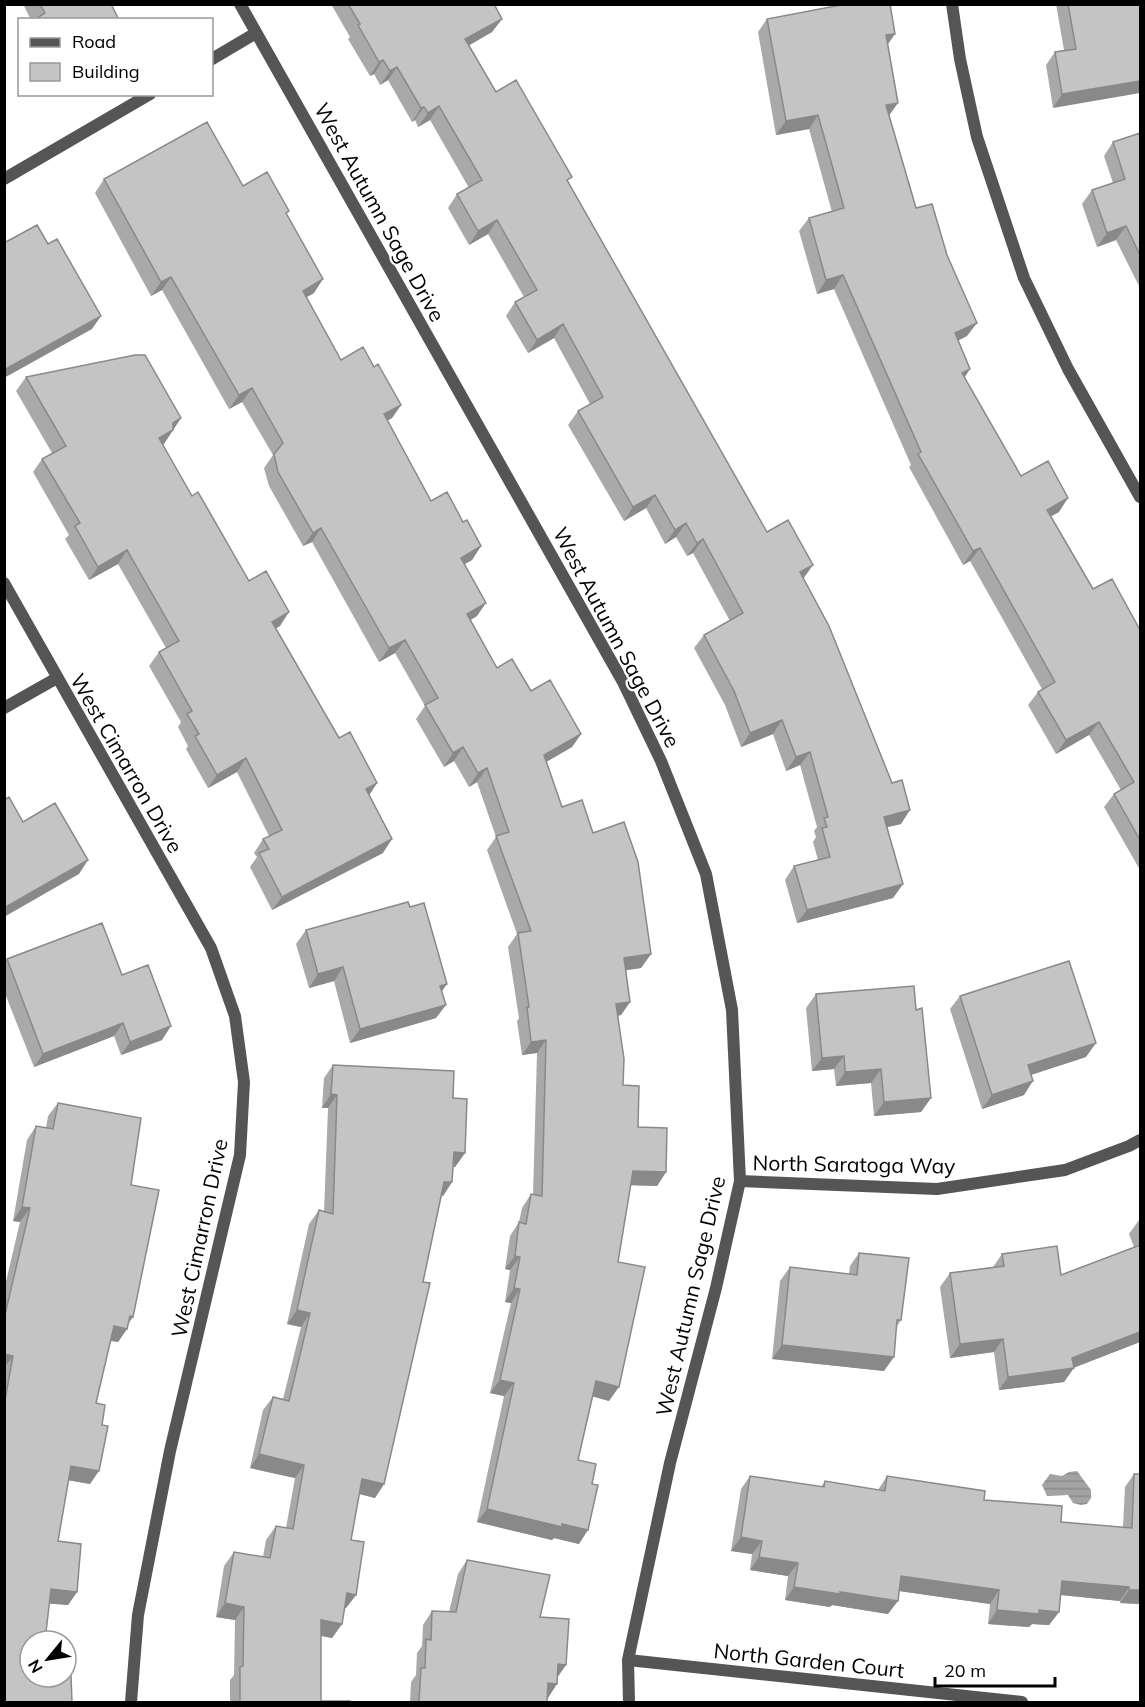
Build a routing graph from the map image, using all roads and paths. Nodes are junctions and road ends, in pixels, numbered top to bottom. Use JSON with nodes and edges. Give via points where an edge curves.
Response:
{"nodes":[{"id":1,"x":240,"y":4,"type":"edge"},
{"id":2,"x":952,"y":4,"type":"edge"},
{"id":3,"x":256,"y":33,"type":"junction"},
{"id":4,"x":213,"y":58,"type":"edge"},
{"id":5,"x":147,"y":96,"type":"edge"},
{"id":6,"x":4,"y":179,"type":"edge"},
{"id":7,"x":1140,"y":497,"type":"edge"},
{"id":8,"x":4,"y":582,"type":"edge"},
{"id":9,"x":57,"y":678,"type":"junction"},
{"id":10,"x":4,"y":708,"type":"edge"},
{"id":11,"x":1140,"y":1140,"type":"edge"},
{"id":12,"x":740,"y":1181,"type":"junction"},
{"id":13,"x":628,"y":1660,"type":"junction"},
{"id":14,"x":131,"y":1702,"type":"edge"},
{"id":15,"x":629,"y":1702,"type":"edge"},
{"id":16,"x":1022,"y":1702,"type":"edge"}],
"edges":[{"from":1,"to":3,"type":"street","name":"West Autumn Sage Drive"},
{"from":2,"to":7,"type":"street","via":[[977,137],[1024,278],[1068,369]]},
{"from":3,"to":4,"type":"street"},
{"from":3,"to":12,"type":"street","name":"West Autumn Sage Drive","via":[[623,682],[661,761],[706,874],[728,987]]},
{"from":5,"to":6,"type":"street"},
{"from":8,"to":9,"type":"street","name":"West Cimarron Drive"},
{"from":9,"to":10,"type":"street"},
{"from":9,"to":14,"type":"street","name":"West Cimarron Drive","via":[[211,948],[235,1016],[244,1082],[240,1155],[170,1452],[138,1615]]},
{"from":11,"to":12,"type":"street","name":"North Saratoga Way","via":[[1065,1170],[937,1189]]},
{"from":12,"to":13,"type":"street","name":"West Autumn Sage Drive","via":[[670,1463]]},
{"from":13,"to":15,"type":"street","name":"West Autumn Sage Drive"},
{"from":13,"to":16,"type":"street","name":"North Garden Court"}]}
